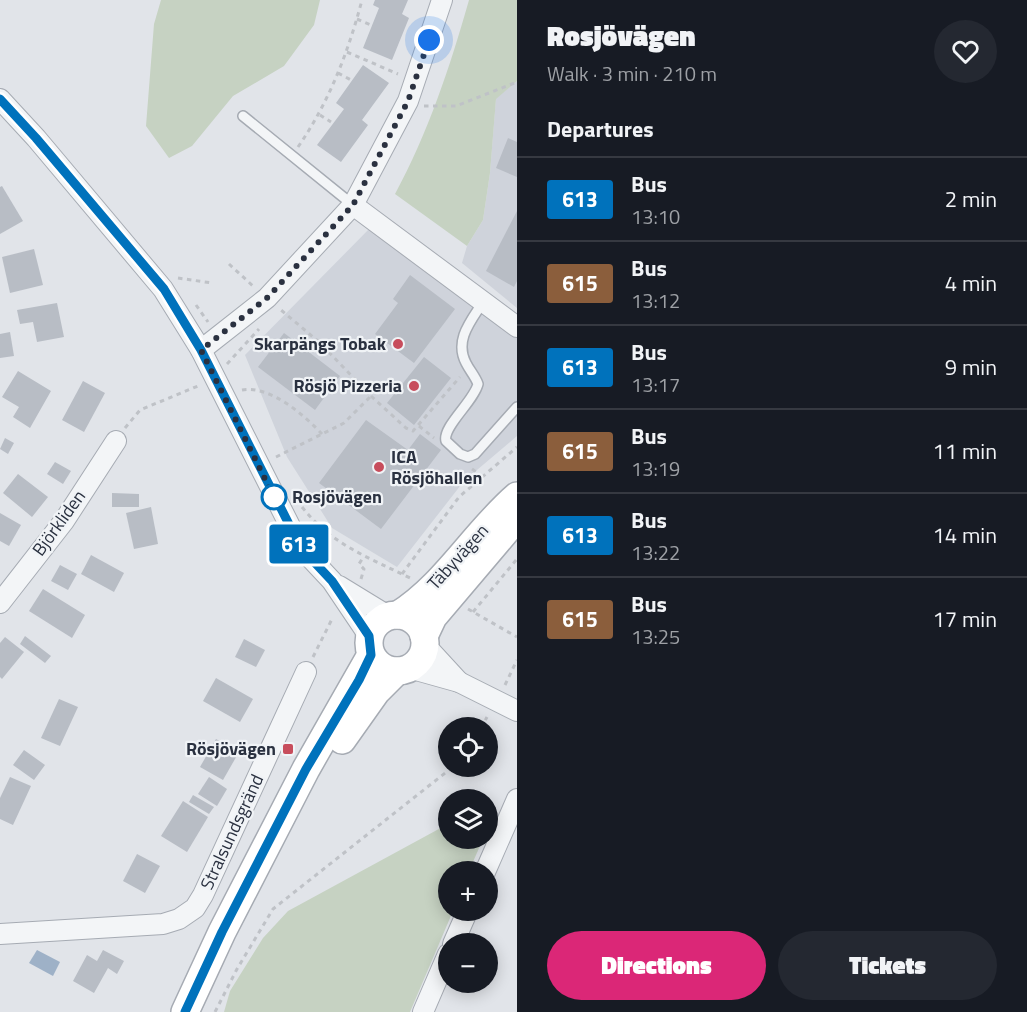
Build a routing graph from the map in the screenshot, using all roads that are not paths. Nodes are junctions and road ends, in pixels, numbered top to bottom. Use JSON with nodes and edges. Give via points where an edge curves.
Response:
{"nodes":[{"id":1,"x":442,"y":0,"type":"edge"},
{"id":2,"x":0,"y":99,"type":"edge"},
{"id":3,"x":243,"y":116,"type":"dead end"},
{"id":4,"x":353,"y":205,"type":"junction"},
{"id":5,"x":483,"y":302,"type":"junction"},
{"id":6,"x":517,"y":327,"type":"edge"},
{"id":7,"x":201,"y":350,"type":"junction"},
{"id":8,"x":517,"y":407,"type":"edge"},
{"id":9,"x":116,"y":441,"type":"road end"},
{"id":10,"x":517,"y":496,"type":"edge"},
{"id":11,"x":517,"y":518,"type":"edge"},
{"id":12,"x":332,"y":581,"type":"junction"},
{"id":13,"x":0,"y":603,"type":"edge"},
{"id":14,"x":393,"y":616,"type":"junction"},
{"id":15,"x":424,"y":640,"type":"junction"},
{"id":16,"x":370,"y":645,"type":"junction"},
{"id":17,"x":403,"y":670,"type":"junction"},
{"id":18,"x":306,"y":672,"type":"road end"},
{"id":19,"x":459,"y":682,"type":"junction"},
{"id":20,"x":517,"y":711,"type":"edge"},
{"id":21,"x":517,"y":799,"type":"edge"},
{"id":22,"x":268,"y":844,"type":"junction"},
{"id":23,"x":490,"y":861,"type":"edge"},
{"id":24,"x":0,"y":934,"type":"edge"},
{"id":25,"x":438,"y":977,"type":"edge"},
{"id":26,"x":185,"y":1012,"type":"edge"},
{"id":27,"x":423,"y":1012,"type":"edge"}],
"edges":[{"from":1,"to":4,"type":"street","via":[[408,101]]},
{"from":2,"to":7,"type":"street","via":[[164,289]]},
{"from":3,"to":4,"type":"lane"},
{"from":4,"to":5,"type":"street"},
{"from":4,"to":7,"type":"street","via":[[267,298]]},
{"from":5,"to":6,"type":"street"},
{"from":5,"to":8,"type":"lane","via":[[463,333],[465,362],[478,384],[476,394],[444,436],[446,441],[460,454],[475,454]]},
{"from":7,"to":12,"type":"street","via":[[301,548]]},
{"from":9,"to":13,"type":"street","name":"Björkliden","via":[[64,520]]},
{"from":10,"to":14,"type":"main road","name":"Täbyvägen","via":[[496,514],[416,604]]},
{"from":11,"to":15,"type":"main road","name":"Täbyvägen","via":[[433,616]]},
{"from":12,"to":14,"type":"street"},
{"from":12,"to":16,"type":"street"},
{"from":14,"to":15,"type":"main road","via":[[416,622]]},
{"from":14,"to":16,"type":"main road","name":"Täbyvägen","via":[[380,621]]},
{"from":15,"to":17,"type":"main road","name":"Täbyvägen","via":[[419,659]]},
{"from":15,"to":19,"type":"street"},
{"from":16,"to":17,"type":"main road","via":[[379,664]]},
{"from":16,"to":22,"type":"main road","name":"Täbyvägen"},
{"from":17,"to":19,"type":"street"},
{"from":17,"to":22,"type":"main road","name":"Täbyvägen","via":[[376,692]]},
{"from":18,"to":24,"type":"street","name":"Stralsundsgränd","via":[[215,873],[195,908],[163,924]]},
{"from":19,"to":20,"type":"street"},
{"from":21,"to":23,"type":"street"},
{"from":22,"to":26,"type":"main road","name":"Täbyvägen"},
{"from":25,"to":27,"type":"street"}]}
